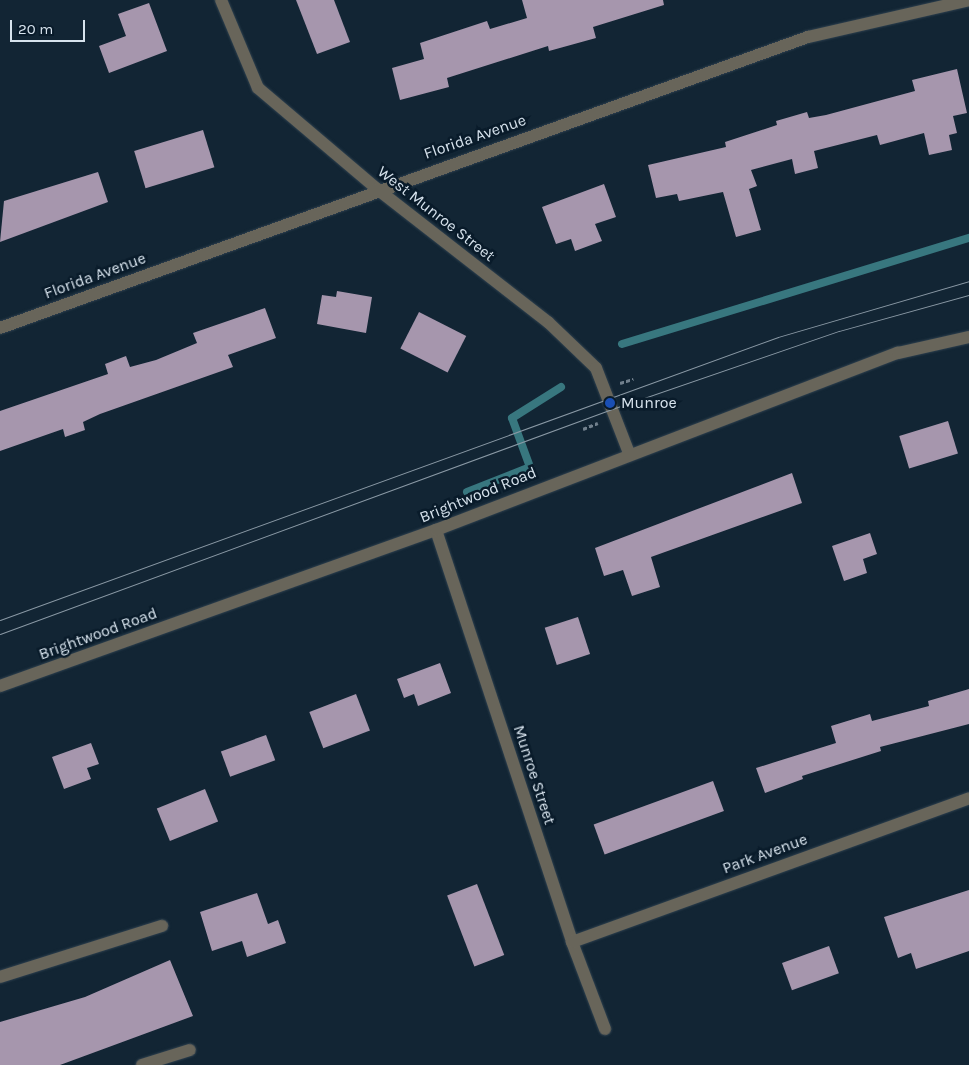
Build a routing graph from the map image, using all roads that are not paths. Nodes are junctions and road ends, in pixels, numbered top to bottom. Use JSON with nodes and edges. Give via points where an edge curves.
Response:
{"nodes":[{"id":1,"x":221,"y":0,"type":"edge"},
{"id":2,"x":969,"y":0,"type":"edge"},
{"id":3,"x":377,"y":189,"type":"junction"},
{"id":4,"x":0,"y":328,"type":"edge"},
{"id":5,"x":969,"y":338,"type":"edge"},
{"id":6,"x":629,"y":453,"type":"junction"},
{"id":7,"x":436,"y":530,"type":"junction"},
{"id":8,"x":0,"y":686,"type":"edge"},
{"id":9,"x":969,"y":798,"type":"edge"},
{"id":10,"x":162,"y":926,"type":"dead end"},
{"id":11,"x":572,"y":942,"type":"junction"},
{"id":12,"x":0,"y":977,"type":"edge"},
{"id":13,"x":605,"y":1029,"type":"dead end"},
{"id":14,"x":190,"y":1050,"type":"dead end"},
{"id":15,"x":142,"y":1065,"type":"edge"}],
"edges":[{"from":1,"to":3,"type":"street","name":"West Munroe Street","via":[[258,88]]},
{"from":2,"to":3,"type":"street","name":"Florida Avenue","via":[[808,37]]},
{"from":3,"to":4,"type":"street","name":"Florida Avenue"},
{"from":3,"to":6,"type":"street","name":"West Munroe Street","via":[[575,345],[596,368]]},
{"from":5,"to":6,"type":"street","name":"Brightwood Road","via":[[898,353]]},
{"from":6,"to":7,"type":"street","name":"Brightwood Road"},
{"from":7,"to":8,"type":"street","name":"Brightwood Road"},
{"from":7,"to":11,"type":"street","name":"Munroe Street"},
{"from":9,"to":11,"type":"street","name":"Park Avenue"},
{"from":10,"to":12,"type":"street"},
{"from":11,"to":13,"type":"street","name":"Munroe Street"},
{"from":14,"to":15,"type":"street"}]}
